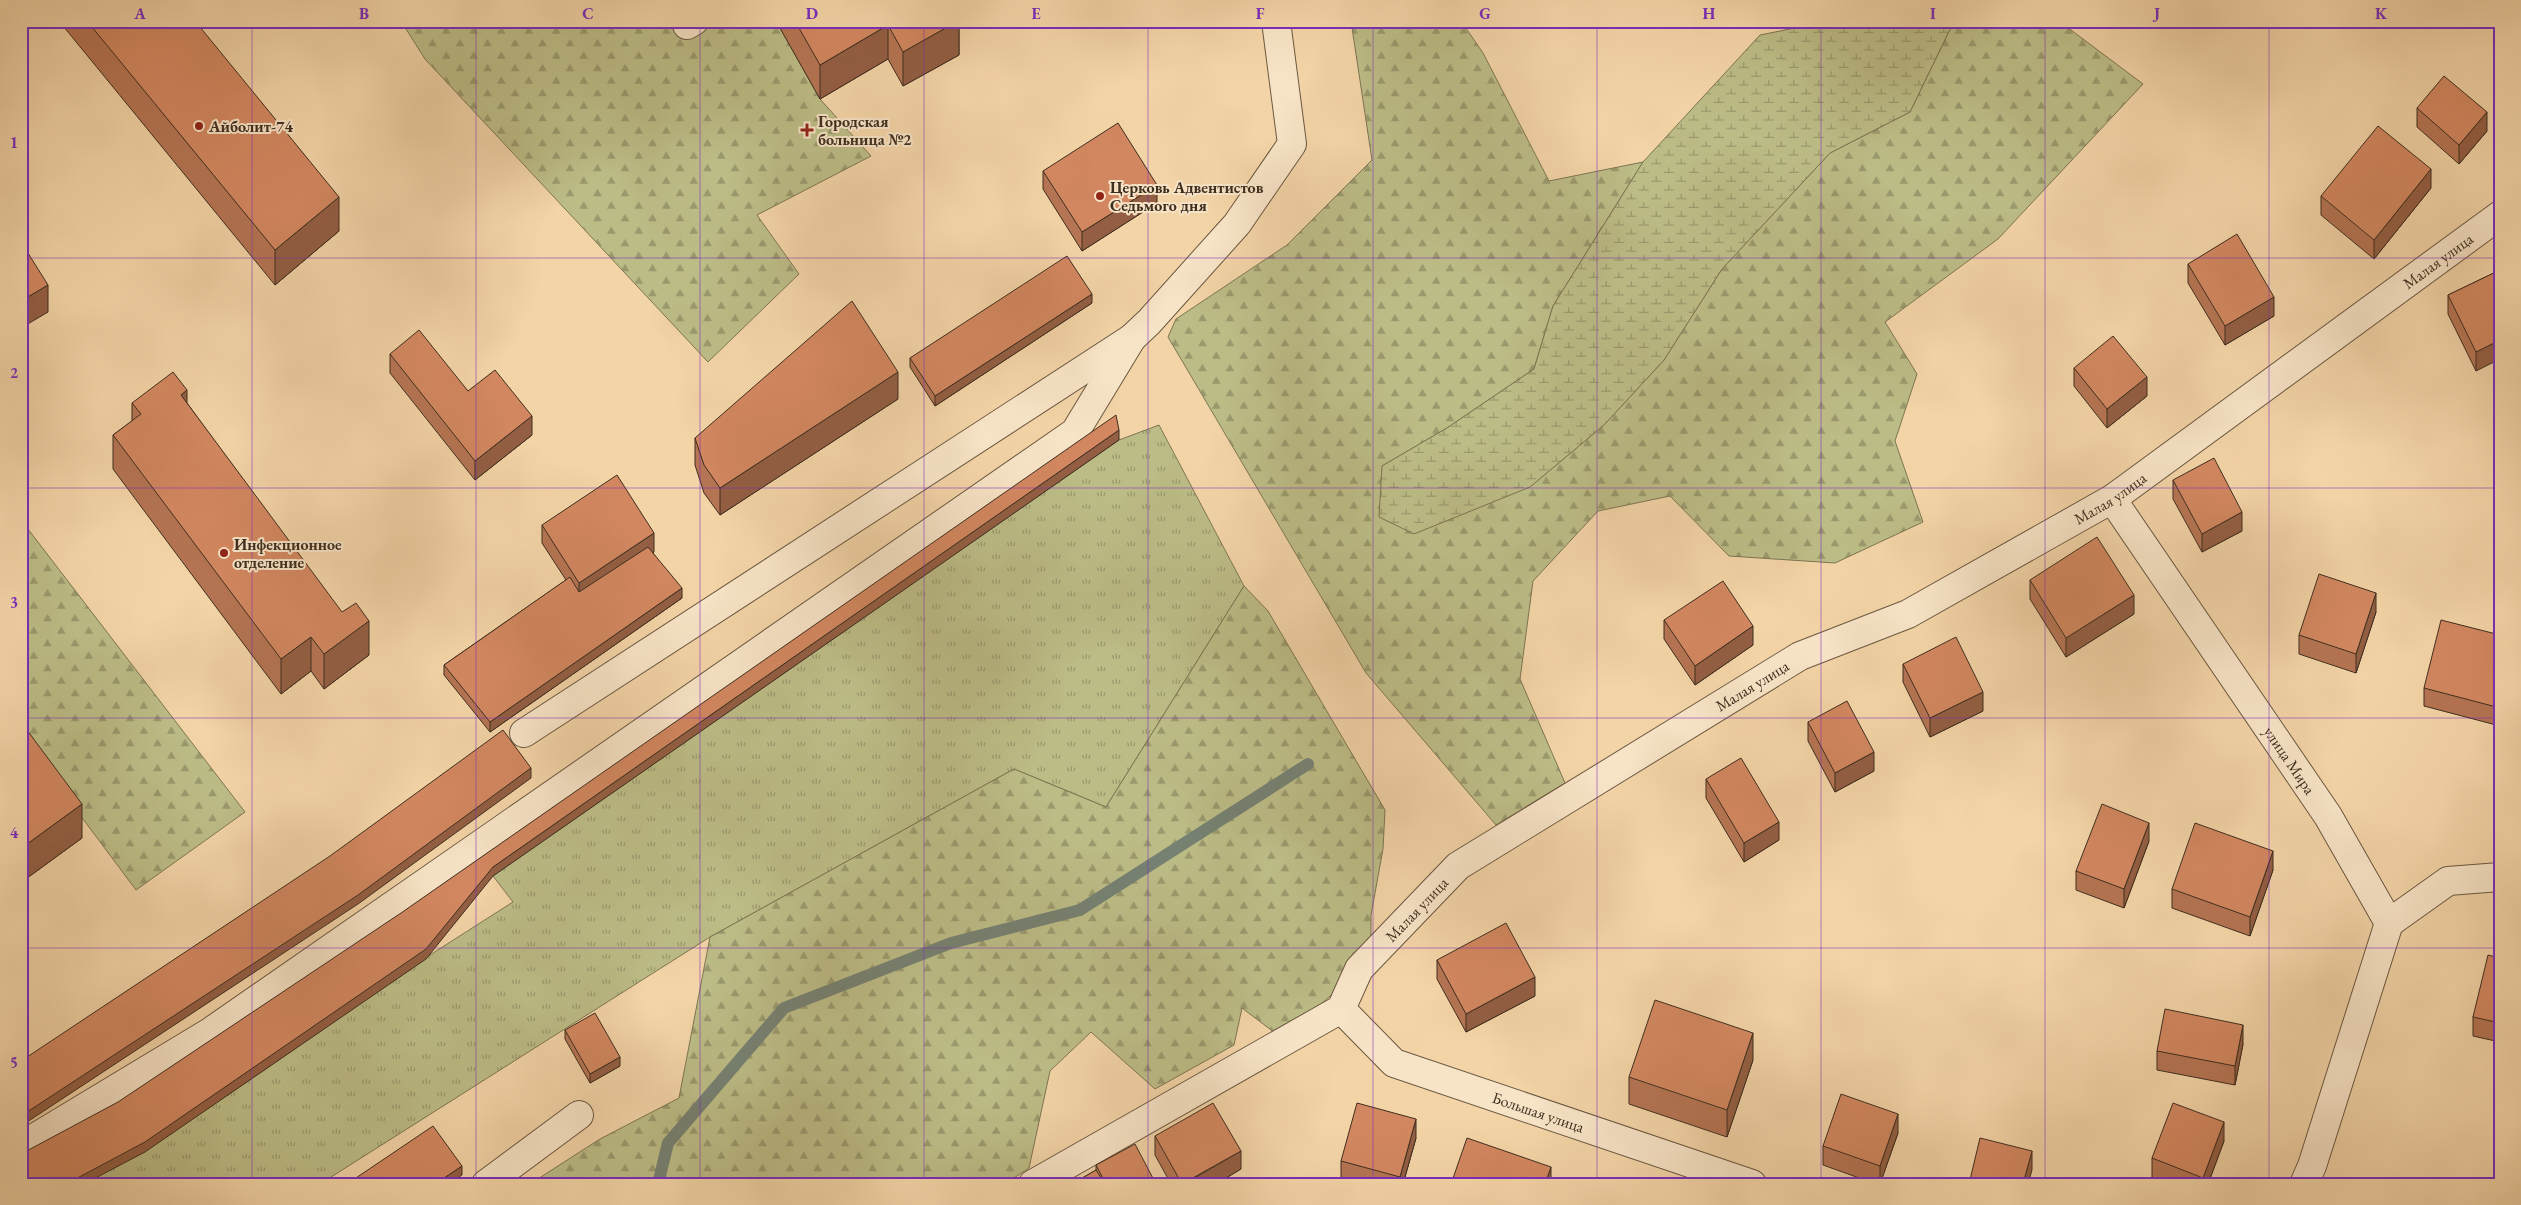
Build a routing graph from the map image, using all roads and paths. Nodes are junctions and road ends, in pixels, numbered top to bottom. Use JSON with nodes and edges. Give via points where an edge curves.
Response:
{"nodes":[{"id":1,"x":1276,"y":21,"type":"edge"},
{"id":2,"x":2499,"y":218,"type":"edge"},
{"id":3,"x":1132,"y":338,"type":"junction"},
{"id":4,"x":2112,"y":500,"type":"junction"},
{"id":5,"x":524,"y":733,"type":"dead end"},
{"id":6,"x":2500,"y":876,"type":"edge"},
{"id":7,"x":2389,"y":923,"type":"junction"},
{"id":8,"x":1341,"y":1010,"type":"junction"},
{"id":9,"x":579,"y":1115,"type":"dead end"},
{"id":10,"x":21,"y":1146,"type":"edge"},
{"id":11,"x":486,"y":1184,"type":"edge"},
{"id":12,"x":1033,"y":1184,"type":"edge"},
{"id":13,"x":1752,"y":1184,"type":"edge"},
{"id":14,"x":2304,"y":1184,"type":"edge"}],
"edges":[{"from":1,"to":3,"type":"street","via":[[1292,144],[1237,224]]},
{"from":2,"to":4,"type":"street","name":"Малая улица"},
{"from":3,"to":5,"type":"street"},
{"from":3,"to":10,"type":"street","via":[[1075,432],[210,1032]]},
{"from":4,"to":7,"type":"street","name":"улица Мира","via":[[2328,816]]},
{"from":4,"to":8,"type":"street","name":"Малая улица","via":[[1908,614],[1800,656],[1458,866],[1359,969]]},
{"from":6,"to":7,"type":"street","via":[[2448,881]]},
{"from":7,"to":14,"type":"street"},
{"from":8,"to":12,"type":"street"},
{"from":8,"to":13,"type":"street","name":"Большая улица","via":[[1394,1063]]},
{"from":9,"to":11,"type":"street"}]}
